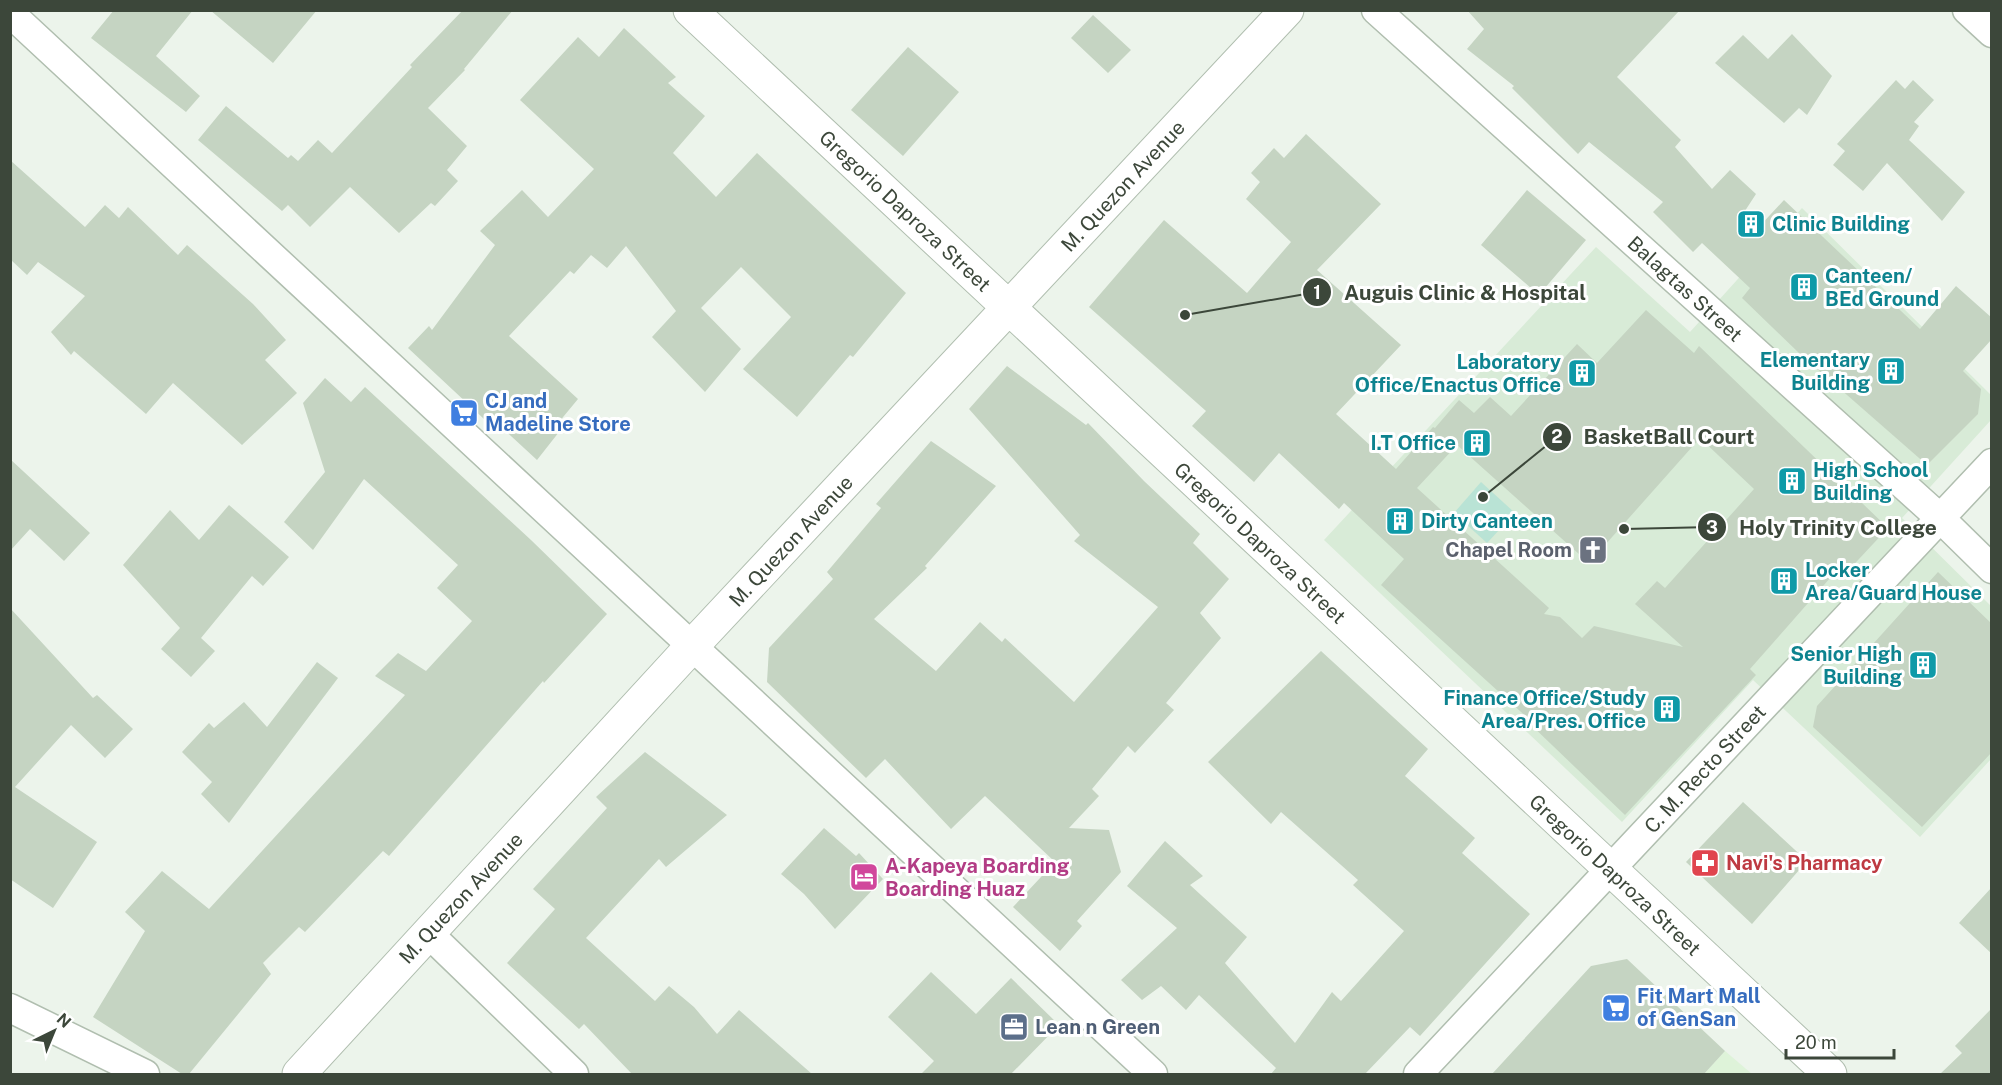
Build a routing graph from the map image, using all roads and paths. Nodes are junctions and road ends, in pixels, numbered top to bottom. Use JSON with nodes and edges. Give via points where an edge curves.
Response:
{"nodes":[{"id":1,"x":690,"y":10,"type":"edge"},
{"id":2,"x":1287,"y":10,"type":"edge"},
{"id":3,"x":1376,"y":10,"type":"edge"},
{"id":4,"x":1967,"y":10,"type":"edge"},
{"id":5,"x":10,"y":13,"type":"edge"},
{"id":6,"x":1992,"y":33,"type":"edge"},
{"id":7,"x":1009,"y":309,"type":"junction"},
{"id":8,"x":1992,"y":463,"type":"edge"},
{"id":9,"x":1940,"y":518,"type":"junction"},
{"id":10,"x":1992,"y":569,"type":"edge"},
{"id":11,"x":693,"y":645,"type":"junction"},
{"id":12,"x":1610,"y":870,"type":"junction"},
{"id":13,"x":428,"y":933,"type":"junction"},
{"id":14,"x":10,"y":1008,"type":"edge"},
{"id":15,"x":146,"y":1074,"type":"edge"},
{"id":16,"x":299,"y":1074,"type":"edge"},
{"id":17,"x":574,"y":1074,"type":"edge"},
{"id":18,"x":1153,"y":1074,"type":"edge"},
{"id":19,"x":1418,"y":1074,"type":"edge"},
{"id":20,"x":1830,"y":1074,"type":"edge"}],
"edges":[{"from":1,"to":7,"type":"street","name":"Gregorio Daproza Street"},
{"from":2,"to":7,"type":"street","name":"M. Quezon Avenue"},
{"from":3,"to":9,"type":"street","name":"Balagtas Street"},
{"from":4,"to":6,"type":"street"},
{"from":5,"to":11,"type":"street"},
{"from":7,"to":11,"type":"street","name":"M. Quezon Avenue"},
{"from":7,"to":12,"type":"street","name":"Gregorio Daproza Street"},
{"from":8,"to":9,"type":"street","name":"C. M. Recto Street"},
{"from":9,"to":10,"type":"street","name":"Balagtas Street"},
{"from":9,"to":12,"type":"street","name":"C. M. Recto Street"},
{"from":11,"to":13,"type":"street","name":"M. Quezon Avenue"},
{"from":11,"to":18,"type":"street"},
{"from":12,"to":19,"type":"street","name":"C. M. Recto Street"},
{"from":12,"to":20,"type":"street","name":"Gregorio Daproza Street"},
{"from":13,"to":16,"type":"street","name":"M. Quezon Avenue"},
{"from":13,"to":17,"type":"street"},
{"from":14,"to":15,"type":"street"}]}
